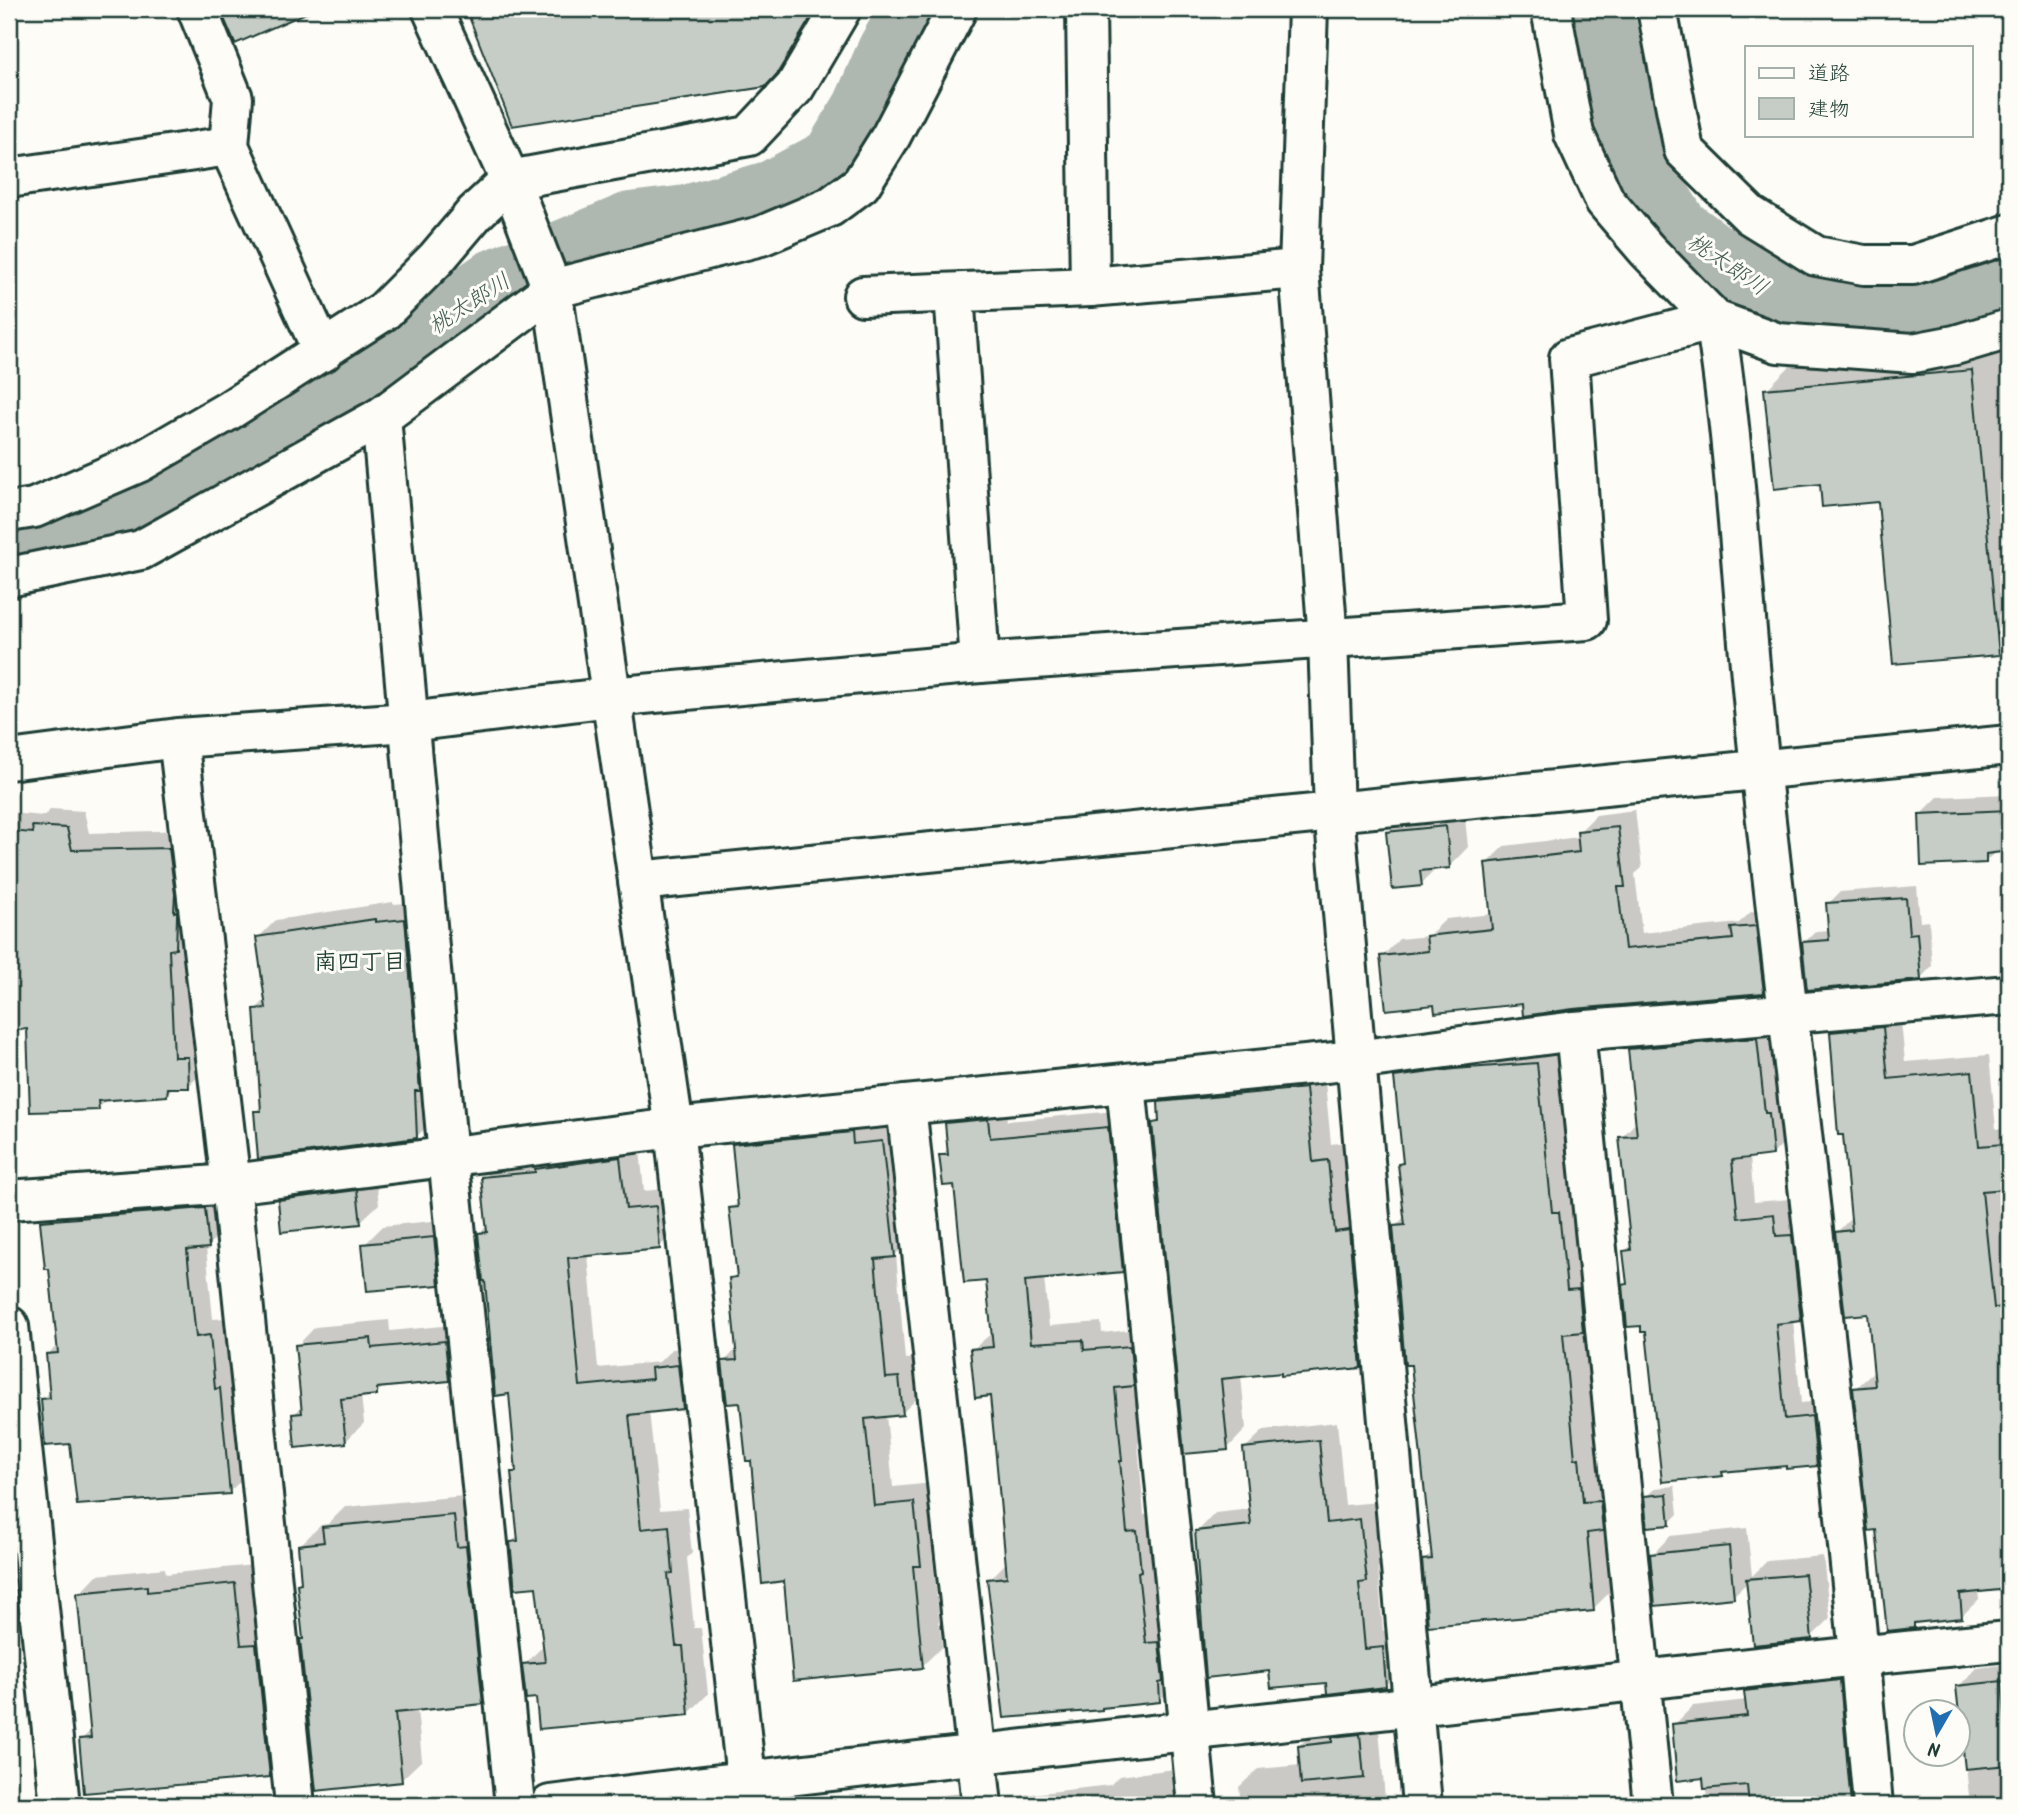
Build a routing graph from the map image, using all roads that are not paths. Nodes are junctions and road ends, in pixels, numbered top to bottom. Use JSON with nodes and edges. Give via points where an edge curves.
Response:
{"nodes":[{"id":1,"x":197,"y":9,"type":"edge"},
{"id":2,"x":432,"y":9,"type":"edge"},
{"id":3,"x":841,"y":9,"type":"edge"},
{"id":4,"x":957,"y":9,"type":"edge"},
{"id":5,"x":1086,"y":9,"type":"edge"},
{"id":6,"x":1308,"y":9,"type":"edge"},
{"id":7,"x":1551,"y":9,"type":"edge"},
{"id":8,"x":1657,"y":9,"type":"edge"},
{"id":9,"x":229,"y":146,"type":"junction"},
{"id":10,"x":9,"y":178,"type":"edge"},
{"id":11,"x":510,"y":180,"type":"junction"},
{"id":12,"x":2009,"y":234,"type":"edge"},
{"id":13,"x":1298,"y":269,"type":"junction"},
{"id":14,"x":1090,"y":287,"type":"junction"},
{"id":15,"x":552,"y":289,"type":"junction"},
{"id":16,"x":954,"y":293,"type":"junction"},
{"id":17,"x":863,"y":296,"type":"dead end"},
{"id":18,"x":1715,"y":320,"type":"junction"},
{"id":19,"x":2009,"y":329,"type":"edge"},
{"id":20,"x":323,"y":352,"type":"junction"},
{"id":21,"x":381,"y":417,"type":"junction"},
{"id":22,"x":9,"y":512,"type":"edge"},
{"id":23,"x":9,"y":576,"type":"edge"},
{"id":24,"x":1328,"y":639,"type":"junction"},
{"id":25,"x":980,"y":663,"type":"junction"},
{"id":26,"x":611,"y":697,"type":"junction"},
{"id":27,"x":409,"y":722,"type":"junction"},
{"id":28,"x":178,"y":738,"type":"junction"},
{"id":29,"x":2009,"y":745,"type":"edge"},
{"id":30,"x":9,"y":760,"type":"edge"},
{"id":31,"x":1760,"y":772,"type":"junction"},
{"id":32,"x":1334,"y":811,"type":"junction"},
{"id":33,"x":638,"y":881,"type":"junction"},
{"id":34,"x":2009,"y":1002,"type":"edge"},
{"id":35,"x":1789,"y":1013,"type":"junction"},
{"id":36,"x":1575,"y":1031,"type":"junction"},
{"id":37,"x":1355,"y":1060,"type":"junction"},
{"id":38,"x":1126,"y":1084,"type":"junction"},
{"id":39,"x":906,"y":1105,"type":"junction"},
{"id":40,"x":674,"y":1128,"type":"junction"},
{"id":41,"x":448,"y":1157,"type":"junction"},
{"id":42,"x":231,"y":1184,"type":"junction"},
{"id":43,"x":9,"y":1200,"type":"edge"},
{"id":44,"x":9,"y":1326,"type":"edge"},
{"id":45,"x":2009,"y":1641,"type":"edge"},
{"id":46,"x":1860,"y":1654,"type":"junction"},
{"id":47,"x":1639,"y":1679,"type":"junction"},
{"id":48,"x":1412,"y":1707,"type":"junction"},
{"id":49,"x":1189,"y":1730,"type":"junction"},
{"id":50,"x":978,"y":1755,"type":"junction"},
{"id":51,"x":748,"y":1793,"type":"edge"},
{"id":52,"x":60,"y":1805,"type":"edge"},
{"id":53,"x":295,"y":1805,"type":"edge"},
{"id":54,"x":515,"y":1805,"type":"edge"},
{"id":55,"x":550,"y":1805,"type":"edge"},
{"id":56,"x":982,"y":1805,"type":"edge"},
{"id":57,"x":1197,"y":1805,"type":"edge"},
{"id":58,"x":1422,"y":1805,"type":"edge"},
{"id":59,"x":1653,"y":1805,"type":"edge"},
{"id":60,"x":1873,"y":1805,"type":"edge"}],
"edges":[{"from":1,"to":9,"type":"street","via":[[233,98]]},
{"from":2,"to":11,"type":"street"},
{"from":3,"to":11,"type":"street","via":[[795,87],[749,136]]},
{"from":4,"to":15,"type":"street","via":[[862,184],[830,207],[761,236]]},
{"from":5,"to":14,"type":"street"},
{"from":6,"to":13,"type":"street"},
{"from":7,"to":18,"type":"street","via":[[1574,134],[1605,201]]},
{"from":8,"to":12,"type":"street","via":[[1684,150],[1750,215],[1816,256],[1864,265],[1913,265]]},
{"from":9,"to":10,"type":"street"},
{"from":9,"to":20,"type":"street"},
{"from":11,"to":15,"type":"street"},
{"from":11,"to":20,"type":"street","via":[[384,311]]},
{"from":13,"to":14,"type":"street"},
{"from":13,"to":24,"type":"street"},
{"from":14,"to":16,"type":"street"},
{"from":15,"to":21,"type":"street"},
{"from":15,"to":26,"type":"street"},
{"from":16,"to":17,"type":"street"},
{"from":16,"to":25,"type":"street"},
{"from":18,"to":19,"type":"street","via":[[1778,343],[1913,353]]},
{"from":18,"to":24,"type":"street","via":[[1569,358],[1587,620]]},
{"from":18,"to":31,"type":"street","via":[[1726,391]]},
{"from":20,"to":22,"type":"street","via":[[140,462],[34,508]]},
{"from":21,"to":23,"type":"street","via":[[141,550]]},
{"from":21,"to":27,"type":"street"},
{"from":24,"to":25,"type":"street"},
{"from":24,"to":32,"type":"street"},
{"from":25,"to":26,"type":"street"},
{"from":26,"to":27,"type":"street"},
{"from":26,"to":33,"type":"street"},
{"from":27,"to":28,"type":"street"},
{"from":27,"to":41,"type":"street"},
{"from":28,"to":30,"type":"street"},
{"from":28,"to":42,"type":"street"},
{"from":29,"to":31,"type":"street"},
{"from":31,"to":32,"type":"street"},
{"from":31,"to":35,"type":"street"},
{"from":32,"to":33,"type":"street"},
{"from":32,"to":37,"type":"street"},
{"from":33,"to":40,"type":"street"},
{"from":34,"to":35,"type":"street"},
{"from":35,"to":36,"type":"street"},
{"from":35,"to":46,"type":"street"},
{"from":36,"to":37,"type":"street"},
{"from":36,"to":47,"type":"street"},
{"from":37,"to":38,"type":"street"},
{"from":37,"to":48,"type":"street"},
{"from":38,"to":39,"type":"street"},
{"from":38,"to":49,"type":"street"},
{"from":39,"to":40,"type":"street"},
{"from":39,"to":50,"type":"street"},
{"from":40,"to":41,"type":"street"},
{"from":40,"to":51,"type":"street"},
{"from":41,"to":42,"type":"street"},
{"from":41,"to":54,"type":"street"},
{"from":42,"to":43,"type":"street"},
{"from":42,"to":53,"type":"street"},
{"from":44,"to":52,"type":"street"},
{"from":45,"to":46,"type":"street"},
{"from":46,"to":47,"type":"street"},
{"from":46,"to":60,"type":"street"},
{"from":47,"to":48,"type":"street"},
{"from":47,"to":59,"type":"street"},
{"from":48,"to":49,"type":"street"},
{"from":48,"to":58,"type":"street"},
{"from":49,"to":50,"type":"street"},
{"from":49,"to":57,"type":"street"},
{"from":50,"to":51,"type":"street"},
{"from":50,"to":56,"type":"street"},
{"from":51,"to":55,"type":"street"}]}
